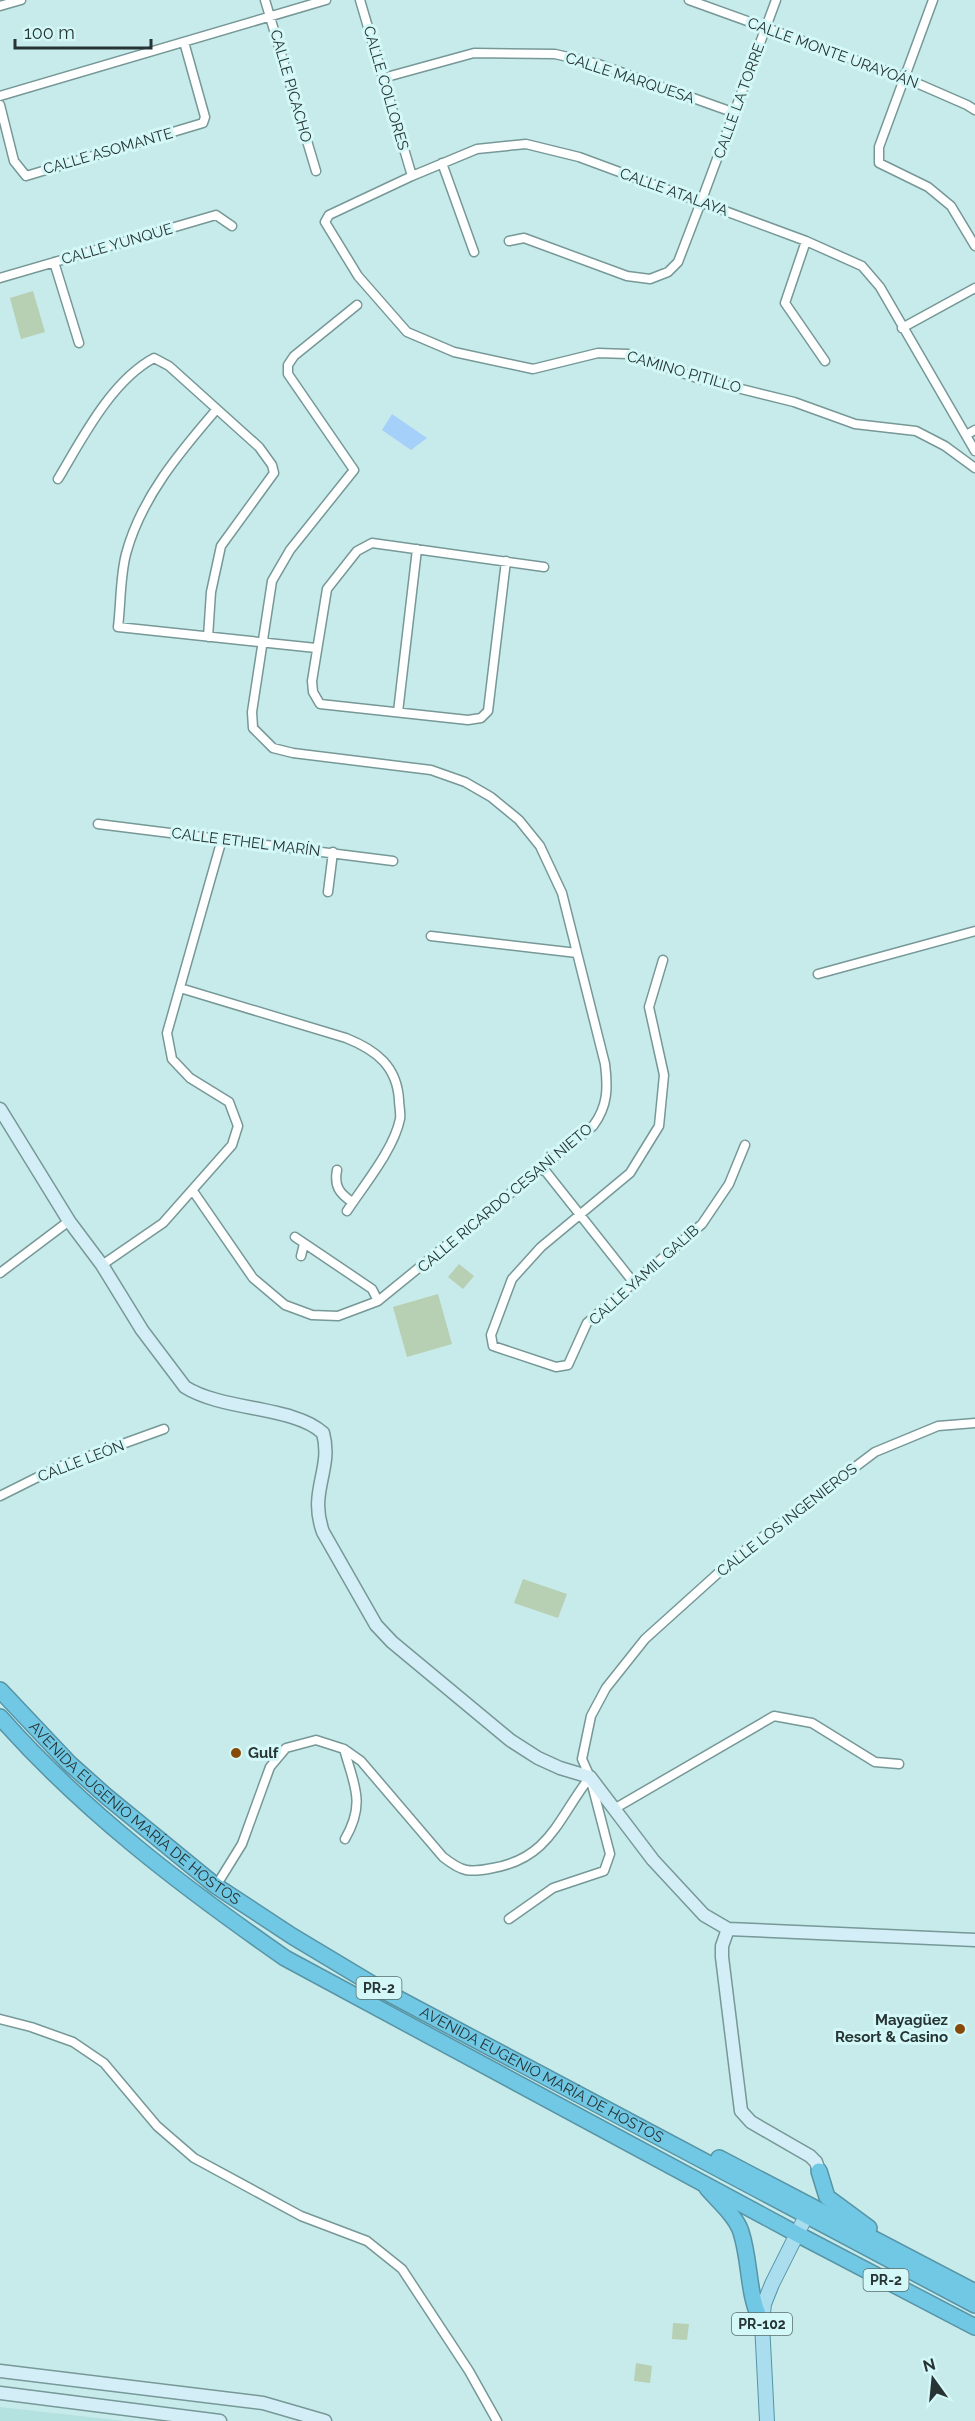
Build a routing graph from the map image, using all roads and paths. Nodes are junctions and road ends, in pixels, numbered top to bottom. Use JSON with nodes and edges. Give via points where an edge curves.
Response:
{"nodes":[{"id":1,"x":21,"y":0,"type":"edge"},
{"id":2,"x":265,"y":0,"type":"edge"},
{"id":3,"x":326,"y":0,"type":"edge"},
{"id":4,"x":360,"y":0,"type":"edge"},
{"id":5,"x":689,"y":0,"type":"edge"},
{"id":6,"x":776,"y":0,"type":"edge"},
{"id":7,"x":933,"y":0,"type":"edge"},
{"id":8,"x":0,"y":6,"type":"edge"},
{"id":9,"x":270,"y":16,"type":"junction"},
{"id":10,"x":765,"y":28,"type":"junction"},
{"id":11,"x":184,"y":42,"type":"junction"},
{"id":12,"x":383,"y":78,"type":"junction"},
{"id":13,"x":905,"y":78,"type":"junction"},
{"id":14,"x":0,"y":96,"type":"edge"},
{"id":15,"x":0,"y":105,"type":"edge"},
{"id":16,"x":975,"y":110,"type":"edge"},
{"id":17,"x":735,"y":112,"type":"junction"},
{"id":18,"x":442,"y":163,"type":"junction"},
{"id":19,"x":316,"y":171,"type":"dead end"},
{"id":20,"x":411,"y":176,"type":"junction"},
{"id":21,"x":701,"y":202,"type":"junction"},
{"id":22,"x":232,"y":226,"type":"dead end"},
{"id":23,"x":508,"y":241,"type":"dead end"},
{"id":24,"x":806,"y":241,"type":"junction"},
{"id":25,"x":975,"y":246,"type":"edge"},
{"id":26,"x":474,"y":252,"type":"dead end"},
{"id":27,"x":54,"y":262,"type":"junction"},
{"id":28,"x":0,"y":278,"type":"edge"},
{"id":29,"x":975,"y":288,"type":"edge"},
{"id":30,"x":357,"y":305,"type":"dead end"},
{"id":31,"x":902,"y":328,"type":"junction"},
{"id":32,"x":78,"y":344,"type":"dead end"},
{"id":33,"x":825,"y":362,"type":"dead end"},
{"id":34,"x":216,"y":410,"type":"junction"},
{"id":35,"x":975,"y":430,"type":"edge"},
{"id":36,"x":966,"y":435,"type":"junction"},
{"id":37,"x":975,"y":451,"type":"edge"},
{"id":38,"x":975,"y":468,"type":"edge"},
{"id":39,"x":58,"y":479,"type":"dead end"},
{"id":40,"x":417,"y":549,"type":"junction"},
{"id":41,"x":506,"y":561,"type":"junction"},
{"id":42,"x":544,"y":567,"type":"dead end"},
{"id":43,"x":208,"y":637,"type":"junction"},
{"id":44,"x":263,"y":642,"type":"junction"},
{"id":45,"x":316,"y":648,"type":"junction"},
{"id":46,"x":398,"y":712,"type":"junction"},
{"id":47,"x":98,"y":824,"type":"dead end"},
{"id":48,"x":222,"y":839,"type":"junction"},
{"id":49,"x":333,"y":852,"type":"junction"},
{"id":50,"x":393,"y":861,"type":"dead end"},
{"id":51,"x":328,"y":892,"type":"dead end"},
{"id":52,"x":975,"y":931,"type":"edge"},
{"id":53,"x":430,"y":936,"type":"dead end"},
{"id":54,"x":577,"y":953,"type":"junction"},
{"id":55,"x":662,"y":964,"type":"dead end"},
{"id":56,"x":818,"y":974,"type":"dead end"},
{"id":57,"x":180,"y":988,"type":"junction"},
{"id":58,"x":0,"y":1109,"type":"edge"},
{"id":59,"x":745,"y":1145,"type":"dead end"},
{"id":60,"x":543,"y":1168,"type":"junction"},
{"id":61,"x":337,"y":1170,"type":"dead end"},
{"id":62,"x":193,"y":1191,"type":"junction"},
{"id":63,"x":352,"y":1202,"type":"junction"},
{"id":64,"x":347,"y":1211,"type":"dead end"},
{"id":65,"x":580,"y":1215,"type":"junction"},
{"id":66,"x":69,"y":1221,"type":"junction"},
{"id":67,"x":295,"y":1237,"type":"dead end"},
{"id":68,"x":304,"y":1244,"type":"junction"},
{"id":69,"x":301,"y":1256,"type":"dead end"},
{"id":70,"x":102,"y":1265,"type":"junction"},
{"id":71,"x":0,"y":1273,"type":"edge"},
{"id":72,"x":634,"y":1283,"type":"junction"},
{"id":73,"x":378,"y":1301,"type":"junction"},
{"id":74,"x":975,"y":1423,"type":"edge"},
{"id":75,"x":164,"y":1429,"type":"dead end"},
{"id":76,"x":0,"y":1496,"type":"edge"},
{"id":77,"x":0,"y":1690,"type":"edge"},
{"id":78,"x":0,"y":1717,"type":"edge"},
{"id":79,"x":344,"y":1749,"type":"junction"},
{"id":80,"x":898,"y":1764,"type":"dead end"},
{"id":81,"x":590,"y":1777,"type":"junction"},
{"id":82,"x":614,"y":1809,"type":"junction"},
{"id":83,"x":345,"y":1839,"type":"dead end"},
{"id":84,"x":216,"y":1886,"type":"junction"},
{"id":85,"x":509,"y":1919,"type":"dead end"},
{"id":86,"x":728,"y":1929,"type":"junction"},
{"id":87,"x":975,"y":1940,"type":"edge"},
{"id":88,"x":0,"y":2019,"type":"edge"},
{"id":89,"x":639,"y":2126,"type":"junction"},
{"id":90,"x":819,"y":2171,"type":"junction"},
{"id":91,"x":701,"y":2181,"type":"junction"},
{"id":92,"x":779,"y":2188,"type":"junction"},
{"id":93,"x":806,"y":2216,"type":"junction"},
{"id":94,"x":797,"y":2234,"type":"junction"},
{"id":95,"x":881,"y":2242,"type":"junction"},
{"id":96,"x":975,"y":2292,"type":"edge"},
{"id":97,"x":975,"y":2305,"type":"edge"},
{"id":98,"x":762,"y":2324,"type":"junction"},
{"id":99,"x":975,"y":2327,"type":"edge"},
{"id":100,"x":0,"y":2371,"type":"edge"},
{"id":101,"x":0,"y":2393,"type":"edge"},
{"id":102,"x":219,"y":2421,"type":"edge"},
{"id":103,"x":324,"y":2421,"type":"edge"},
{"id":104,"x":497,"y":2421,"type":"edge"},
{"id":105,"x":767,"y":2421,"type":"edge"}],
"edges":[{"from":1,"to":8,"type":"street"},
{"from":2,"to":9,"type":"street","name":"CALLE PICACHO"},
{"from":3,"to":9,"type":"street"},
{"from":4,"to":12,"type":"street","name":"CALLE COLLORES"},
{"from":5,"to":10,"type":"street","name":"CALLE MONTE URAYOÁN"},
{"from":6,"to":10,"type":"street","name":"CALLE LA TORRE"},
{"from":7,"to":13,"type":"street"},
{"from":9,"to":11,"type":"street"},
{"from":9,"to":19,"type":"street","name":"CALLE PICACHO"},
{"from":10,"to":13,"type":"street","name":"CALLE MONTE URAYOÁN"},
{"from":10,"to":17,"type":"street","name":"CALLE LA TORRE"},
{"from":11,"to":14,"type":"street"},
{"from":11,"to":15,"type":"street","name":"CALLE ASOMANTE","via":[[205,117],[203,123],[26,176],[14,161]]},
{"from":12,"to":17,"type":"street","name":"CALLE MARQUESA","via":[[474,53],[555,54],[598,64]]},
{"from":12,"to":20,"type":"street","name":"CALLE COLLORES"},
{"from":13,"to":16,"type":"street","name":"CALLE MONTE URAYOÁN"},
{"from":13,"to":25,"type":"street","via":[[879,147],[879,163],[928,187],[951,206]]},
{"from":17,"to":21,"type":"street","name":"CALLE LA TORRE"},
{"from":18,"to":20,"type":"street","name":"CALLE ATALAYA"},
{"from":18,"to":21,"type":"street","name":"CALLE ATALAYA","via":[[477,148],[526,144],[579,157]]},
{"from":18,"to":26,"type":"street"},
{"from":20,"to":38,"type":"street","name":"CAMINO PITILLO","via":[[329,215],[325,222],[358,276],[407,332],[454,352],[533,369],[598,353],[628,354],[697,378],[794,402],[855,424],[916,431]]},
{"from":21,"to":23,"type":"street","name":"CALLE LA TORRE","via":[[678,262],[668,272],[650,279],[627,276],[524,238]]},
{"from":21,"to":24,"type":"street","name":"CALLE ATALAYA"},
{"from":22,"to":27,"type":"street","name":"CALLE YUNQUE","via":[[216,215]]},
{"from":24,"to":31,"type":"street","name":"CALLE ATALAYA","via":[[862,266],[880,287]]},
{"from":24,"to":33,"type":"street","via":[[785,303]]},
{"from":27,"to":28,"type":"street","name":"CALLE YUNQUE"},
{"from":27,"to":32,"type":"street"},
{"from":29,"to":31,"type":"street"},
{"from":30,"to":44,"type":"street","name":"CALLE RICARDO CESANÍ NIETO","via":[[288,365],[288,374],[354,470],[278,566]]},
{"from":31,"to":36,"type":"street","name":"CALLE ATALAYA"},
{"from":34,"to":39,"type":"street","via":[[169,366],[154,358],[123,383],[94,419]]},
{"from":34,"to":43,"type":"street","via":[[259,447],[274,473],[221,546],[211,592]]},
{"from":34,"to":43,"type":"street","via":[[172,460],[139,517],[126,555],[118,627]]},
{"from":35,"to":36,"type":"street"},
{"from":36,"to":37,"type":"street","name":"CALLE ATALAYA"},
{"from":40,"to":41,"type":"street"},
{"from":40,"to":45,"type":"street","via":[[372,543],[357,551],[327,589]]},
{"from":40,"to":46,"type":"street"},
{"from":41,"to":42,"type":"street"},
{"from":41,"to":46,"type":"street","via":[[488,711],[481,718],[468,720]]},
{"from":43,"to":44,"type":"street"},
{"from":44,"to":45,"type":"street"},
{"from":44,"to":54,"type":"street","name":"CALLE RICARDO CESANÍ NIETO","via":[[252,711],[253,728],[264,741],[273,748],[293,753],[431,770],[465,782],[491,797],[519,820],[540,846],[562,893]]},
{"from":45,"to":46,"type":"street","via":[[313,692],[320,704]]},
{"from":47,"to":48,"type":"street","name":"CALLE ETHEL MARÍN"},
{"from":48,"to":49,"type":"street","name":"CALLE ETHEL MARÍN"},
{"from":48,"to":57,"type":"street"},
{"from":49,"to":50,"type":"street","name":"CALLE ETHEL MARÍN"},
{"from":49,"to":51,"type":"street"},
{"from":52,"to":56,"type":"street"},
{"from":53,"to":54,"type":"street"},
{"from":54,"to":60,"type":"street","name":"CALLE RICARDO CESANÍ NIETO","via":[[605,1064],[607,1100],[593,1126]]},
{"from":55,"to":65,"type":"street","via":[[650,1007],[664,1075],[659,1126],[630,1173]]},
{"from":57,"to":62,"type":"street","via":[[166,1033],[172,1059],[190,1078],[229,1102],[237,1126],[232,1145]]},
{"from":57,"to":63,"type":"street","via":[[346,1038],[369,1047],[386,1064],[398,1089],[400,1118],[388,1148]]},
{"from":58,"to":66,"type":"street"},
{"from":59,"to":72,"type":"street","name":"CALLE YAMIL GALIB","via":[[729,1184],[702,1224]]},
{"from":60,"to":65,"type":"street"},
{"from":60,"to":73,"type":"street","name":"CALLE RICARDO CESANÍ NIETO"},
{"from":61,"to":63,"type":"street","via":[[337,1189]]},
{"from":62,"to":70,"type":"street","via":[[163,1224]]},
{"from":62,"to":73,"type":"street","name":"CALLE RICARDO CESANÍ NIETO","via":[[253,1278],[285,1305],[312,1315],[338,1316]]},
{"from":63,"to":64,"type":"street"},
{"from":65,"to":72,"type":"street"},
{"from":65,"to":72,"type":"street","name":"CALLE YAMIL GALIB","via":[[541,1246],[512,1279],[491,1335],[493,1346],[556,1367],[568,1365],[587,1323]]},
{"from":66,"to":70,"type":"street"},
{"from":66,"to":71,"type":"street"},
{"from":67,"to":68,"type":"street"},
{"from":68,"to":69,"type":"street"},
{"from":68,"to":73,"type":"street","via":[[372,1289]]},
{"from":70,"to":81,"type":"street","via":[[142,1330],[185,1387],[246,1408],[304,1421],[323,1433],[327,1453],[316,1498],[317,1516],[376,1625],[392,1642],[510,1740],[538,1758]]},
{"from":74,"to":81,"type":"street","name":"CALLE LOS INGENIEROS","via":[[938,1426],[875,1452],[736,1557],[645,1639],[606,1688],[591,1716],[582,1759]]},
{"from":75,"to":76,"type":"street","name":"CALLE LEÓN","via":[[57,1468]]},
{"from":77,"to":84,"type":"highway","name":"AVENIDA EUGENIO MARÍA DE HOSTOS","number":"PR-2","via":[[84,1776]]},
{"from":78,"to":91,"type":"highway","name":"AVENIDA EUGENIO MARÍA DE HOSTOS","number":"PR-2","via":[[91,1809],[207,1903],[285,1958]]},
{"from":79,"to":81,"type":"street","via":[[361,1761],[443,1857],[472,1872],[531,1856],[553,1833]]},
{"from":79,"to":83,"type":"street","via":[[358,1798],[354,1823]]},
{"from":79,"to":84,"type":"street","via":[[316,1740],[286,1748],[270,1767],[242,1844]]},
{"from":80,"to":82,"type":"street","via":[[875,1762],[812,1723],[774,1716]]},
{"from":81,"to":82,"type":"street"},
{"from":81,"to":85,"type":"street","name":"CALLE LOS INGENIEROS","via":[[610,1854],[604,1871],[553,1888]]},
{"from":82,"to":86,"type":"street","via":[[653,1860],[704,1915]]},
{"from":84,"to":89,"type":"highway","name":"AVENIDA EUGENIO MARÍA DE HOSTOS","number":"PR-2","via":[[382,1990]]},
{"from":86,"to":87,"type":"street"},
{"from":86,"to":90,"type":"street","via":[[722,1957],[741,2111],[751,2122],[810,2156]]},
{"from":88,"to":104,"type":"street","via":[[73,2042],[104,2063],[157,2126],[194,2158],[301,2216],[367,2241],[402,2269]]},
{"from":89,"to":92,"type":"highway","via":[[655,2126]]},
{"from":89,"to":93,"type":"highway","name":"AVENIDA EUGENIO MARÍA DE HOSTOS","number":"PR-2"},
{"from":90,"to":92,"type":"highway","via":[[816,2184],[806,2190]]},
{"from":90,"to":95,"type":"highway","via":[[827,2197],[860,2220]]},
{"from":91,"to":94,"type":"highway","name":"AVENIDA EUGENIO MARÍA DE HOSTOS","number":"PR-2"},
{"from":91,"to":98,"type":"highway","via":[[741,2231],[754,2309]]},
{"from":92,"to":95,"type":"highway"},
{"from":93,"to":94,"type":"main road","number":"PR-102"},
{"from":93,"to":97,"type":"highway","name":"AVENIDA EUGENIO MARÍA DE HOSTOS","number":"PR-2"},
{"from":94,"to":98,"type":"main road","number":"PR-102","via":[[764,2304]]},
{"from":94,"to":99,"type":"highway","name":"AVENIDA EUGENIO MARÍA DE HOSTOS","number":"PR-2"},
{"from":95,"to":96,"type":"highway"},
{"from":98,"to":105,"type":"main road","number":"PR-102"},
{"from":100,"to":103,"type":"street","via":[[263,2403]]},
{"from":101,"to":102,"type":"street"}]}
